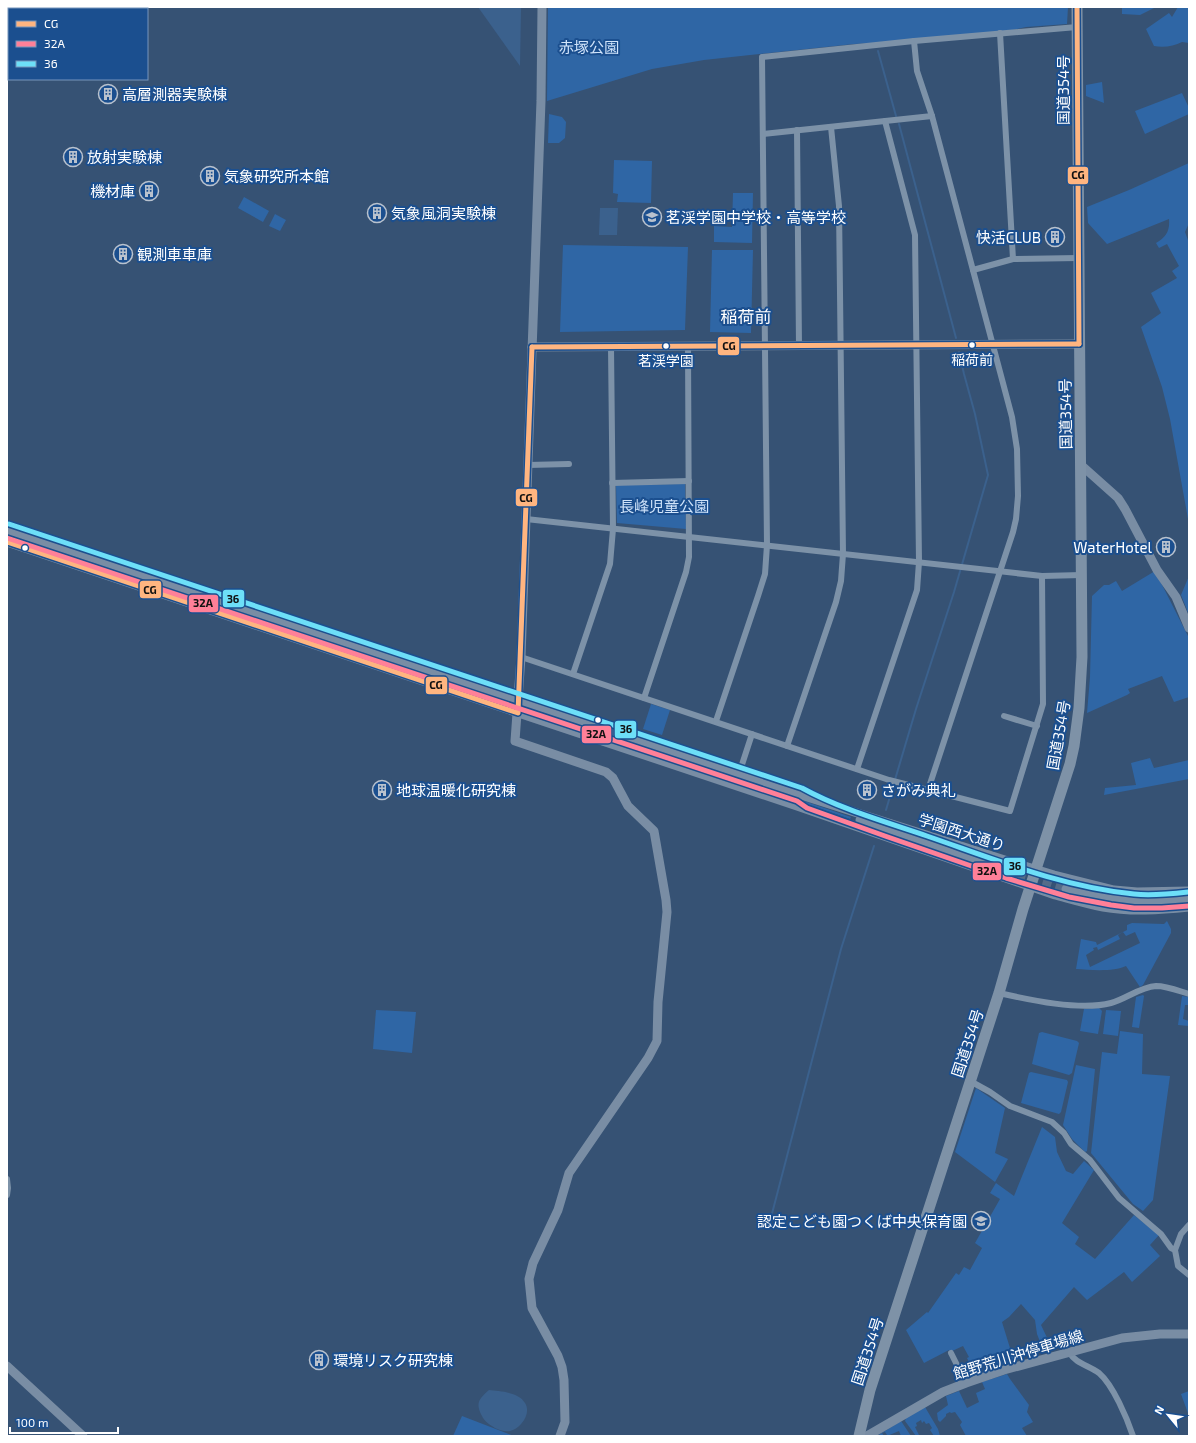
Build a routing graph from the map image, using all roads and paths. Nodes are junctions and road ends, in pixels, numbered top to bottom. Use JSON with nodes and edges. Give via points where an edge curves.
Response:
{"nodes":[{"id":1,"x":542,"y":7,"type":"edge"},
{"id":2,"x":1077,"y":7,"type":"edge"},
{"id":3,"x":1077,"y":27,"type":"junction"},
{"id":4,"x":1000,"y":33,"type":"junction"},
{"id":5,"x":914,"y":41,"type":"junction"},
{"id":6,"x":932,"y":116,"type":"junction"},
{"id":7,"x":886,"y":121,"type":"junction"},
{"id":8,"x":831,"y":126,"type":"junction"},
{"id":9,"x":797,"y":130,"type":"junction"},
{"id":10,"x":763,"y":134,"type":"junction"},
{"id":11,"x":1078,"y":258,"type":"junction"},
{"id":12,"x":1013,"y":259,"type":"junction"},
{"id":13,"x":973,"y":270,"type":"junction"},
{"id":14,"x":993,"y":344,"type":"junction"},
{"id":15,"x":1079,"y":344,"type":"junction"},
{"id":16,"x":840,"y":345,"type":"junction"},
{"id":17,"x":916,"y":345,"type":"junction"},
{"id":18,"x":688,"y":346,"type":"junction"},
{"id":19,"x":764,"y":346,"type":"junction"},
{"id":20,"x":799,"y":346,"type":"junction"},
{"id":21,"x":532,"y":347,"type":"junction"},
{"id":22,"x":611,"y":347,"type":"junction"},
{"id":23,"x":528,"y":464,"type":"junction"},
{"id":24,"x":569,"y":464,"type":"dead end"},
{"id":25,"x":1081,"y":464,"type":"junction"},
{"id":26,"x":689,"y":481,"type":"junction"},
{"id":27,"x":612,"y":483,"type":"junction"},
{"id":28,"x":526,"y":519,"type":"junction"},
{"id":29,"x":613,"y":529,"type":"junction"},
{"id":30,"x":7,"y":531,"type":"edge"},
{"id":31,"x":690,"y":537,"type":"junction"},
{"id":32,"x":7,"y":542,"type":"edge"},
{"id":33,"x":767,"y":545,"type":"junction"},
{"id":34,"x":843,"y":554,"type":"junction"},
{"id":35,"x":919,"y":562,"type":"junction"},
{"id":36,"x":1000,"y":571,"type":"junction"},
{"id":37,"x":1082,"y":575,"type":"junction"},
{"id":38,"x":1042,"y":576,"type":"junction"},
{"id":39,"x":1189,"y":628,"type":"edge"},
{"id":40,"x":521,"y":657,"type":"junction"},
{"id":41,"x":573,"y":674,"type":"junction"},
{"id":42,"x":644,"y":698,"type":"junction"},
{"id":43,"x":518,"y":702,"type":"junction"},
{"id":44,"x":518,"y":713,"type":"junction"},
{"id":45,"x":1004,"y":716,"type":"dead end"},
{"id":46,"x":716,"y":722,"type":"junction"},
{"id":47,"x":1037,"y":726,"type":"junction"},
{"id":48,"x":752,"y":734,"type":"junction"},
{"id":49,"x":787,"y":746,"type":"junction"},
{"id":50,"x":857,"y":769,"type":"junction"},
{"id":51,"x":738,"y":775,"type":"junction"},
{"id":52,"x":735,"y":786,"type":"junction"},
{"id":53,"x":928,"y":790,"type":"junction"},
{"id":54,"x":800,"y":795,"type":"junction"},
{"id":55,"x":797,"y":806,"type":"junction"},
{"id":56,"x":884,"y":829,"type":"junction"},
{"id":57,"x":1004,"y":870,"type":"tunnel mouth"},
{"id":58,"x":1036,"y":870,"type":"junction"},
{"id":59,"x":1031,"y":887,"type":"junction"},
{"id":60,"x":1066,"y":889,"type":"tunnel mouth"},
{"id":61,"x":1189,"y":891,"type":"edge"},
{"id":62,"x":1189,"y":899,"type":"edge"},
{"id":63,"x":1189,"y":908,"type":"edge"},
{"id":64,"x":999,"y":993,"type":"junction"},
{"id":65,"x":1189,"y":994,"type":"edge"},
{"id":66,"x":970,"y":1081,"type":"junction"},
{"id":67,"x":7,"y":1181,"type":"edge"},
{"id":68,"x":7,"y":1195,"type":"edge"},
{"id":69,"x":1189,"y":1225,"type":"edge"},
{"id":70,"x":1175,"y":1250,"type":"junction"},
{"id":71,"x":1189,"y":1275,"type":"edge"},
{"id":72,"x":1189,"y":1334,"type":"edge"},
{"id":73,"x":1069,"y":1352,"type":"junction"},
{"id":74,"x":951,"y":1353,"type":"dead end"},
{"id":75,"x":7,"y":1366,"type":"edge"},
{"id":76,"x":966,"y":1383,"type":"junction"},
{"id":77,"x":83,"y":1436,"type":"edge"},
{"id":78,"x":560,"y":1436,"type":"edge"},
{"id":79,"x":859,"y":1436,"type":"edge"},
{"id":80,"x":867,"y":1436,"type":"edge"},
{"id":81,"x":1133,"y":1436,"type":"edge"}],
"edges":[{"from":1,"to":21,"type":"main road"},
{"from":2,"to":3,"type":"highway","name":"国道354号"},
{"from":3,"to":4,"type":"street"},
{"from":3,"to":11,"type":"highway","name":"国道354号"},
{"from":4,"to":5,"type":"street"},
{"from":4,"to":12,"type":"street"},
{"from":5,"to":6,"type":"street","via":[[917,72]]},
{"from":5,"to":10,"type":"street","via":[[762,57]]},
{"from":6,"to":7,"type":"street"},
{"from":6,"to":13,"type":"street"},
{"from":7,"to":8,"type":"street"},
{"from":7,"to":17,"type":"street","via":[[915,235]]},
{"from":8,"to":9,"type":"street"},
{"from":8,"to":16,"type":"street","via":[[839,206]]},
{"from":9,"to":10,"type":"street"},
{"from":9,"to":20,"type":"street"},
{"from":10,"to":19,"type":"street"},
{"from":11,"to":12,"type":"street"},
{"from":11,"to":15,"type":"highway","name":"国道354号"},
{"from":12,"to":13,"type":"street"},
{"from":13,"to":14,"type":"street"},
{"from":14,"to":15,"type":"main road"},
{"from":14,"to":17,"type":"main road"},
{"from":14,"to":36,"type":"street","via":[[1012,417],[1017,449],[1016,519]]},
{"from":15,"to":25,"type":"highway","name":"国道354号"},
{"from":16,"to":17,"type":"main road"},
{"from":16,"to":20,"type":"main road"},
{"from":16,"to":34,"type":"street"},
{"from":17,"to":35,"type":"street"},
{"from":18,"to":19,"type":"main road"},
{"from":18,"to":22,"type":"main road"},
{"from":18,"to":26,"type":"street"},
{"from":19,"to":20,"type":"main road"},
{"from":19,"to":33,"type":"street"},
{"from":21,"to":22,"type":"main road"},
{"from":21,"to":23,"type":"main road"},
{"from":22,"to":27,"type":"street"},
{"from":23,"to":24,"type":"street"},
{"from":23,"to":28,"type":"main road"},
{"from":25,"to":37,"type":"highway","name":"国道354号"},
{"from":25,"to":39,"type":"main road","via":[[1118,498],[1157,570],[1176,597]]},
{"from":26,"to":27,"type":"street"},
{"from":26,"to":31,"type":"street"},
{"from":27,"to":29,"type":"street"},
{"from":28,"to":29,"type":"street"},
{"from":28,"to":40,"type":"main road"},
{"from":29,"to":31,"type":"street"},
{"from":29,"to":41,"type":"street","via":[[610,564]]},
{"from":30,"to":43,"type":"main road","name":"学園西大通り"},
{"from":31,"to":33,"type":"street"},
{"from":31,"to":42,"type":"street","via":[[686,572]]},
{"from":32,"to":44,"type":"main road","name":"学園西大通り"},
{"from":33,"to":34,"type":"street"},
{"from":33,"to":46,"type":"street","via":[[764,574],[758,596]]},
{"from":34,"to":35,"type":"street"},
{"from":34,"to":49,"type":"street","via":[[836,602]]},
{"from":35,"to":36,"type":"street"},
{"from":35,"to":50,"type":"street","via":[[917,590]]},
{"from":36,"to":38,"type":"street"},
{"from":36,"to":53,"type":"street"},
{"from":37,"to":38,"type":"street"},
{"from":37,"to":58,"type":"highway","name":"国道354号","via":[[1081,687],[1074,746]]},
{"from":38,"to":47,"type":"street","via":[[1043,704]]},
{"from":40,"to":41,"type":"street"},
{"from":40,"to":43,"type":"main road"},
{"from":41,"to":42,"type":"street"},
{"from":42,"to":46,"type":"street"},
{"from":43,"to":44,"type":"main road"},
{"from":43,"to":51,"type":"main road","name":"学園西大通り"},
{"from":44,"to":52,"type":"main road","name":"学園西大通り"},
{"from":44,"to":78,"type":"main road","via":[[515,741],[606,772],[613,778],[628,806],[654,831],[667,912],[658,1002],[657,1041],[568,1174],[558,1210],[528,1279],[532,1308],[562,1367],[565,1422]]},
{"from":45,"to":47,"type":"street"},
{"from":46,"to":48,"type":"street"},
{"from":47,"to":53,"type":"street","via":[[1010,811]]},
{"from":48,"to":49,"type":"street"},
{"from":48,"to":51,"type":"street"},
{"from":49,"to":50,"type":"street"},
{"from":50,"to":53,"type":"street"},
{"from":51,"to":52,"type":"street"},
{"from":51,"to":54,"type":"main road","name":"学園西大通り"},
{"from":52,"to":55,"type":"main road","name":"学園西大通り"},
{"from":54,"to":56,"type":"main road","name":"学園西大通り","via":[[809,801]]},
{"from":54,"to":58,"type":"main road","name":"学園西大通り"},
{"from":55,"to":56,"type":"main road","name":"学園西大通り"},
{"from":55,"to":59,"type":"main road","name":"学園西大通り"},
{"from":56,"to":57,"type":"main road","name":"学園西大通り"},
{"from":58,"to":59,"type":"highway","name":"国道354号"},
{"from":58,"to":61,"type":"main road","name":"学園西大通り","via":[[1114,890]]},
{"from":59,"to":63,"type":"main road","name":"学園西大通り","via":[[1103,907],[1132,910]]},
{"from":59,"to":64,"type":"highway","name":"国道354号"},
{"from":60,"to":62,"type":"main road","via":[[1136,901]]},
{"from":64,"to":65,"type":"street","via":[[1079,1006],[1110,1003],[1157,986]]},
{"from":64,"to":66,"type":"highway","name":"国道354号"},
{"from":66,"to":70,"type":"street","via":[[1010,1106],[1052,1122],[1071,1144],[1090,1160],[1119,1198],[1161,1234]]},
{"from":66,"to":79,"type":"highway","name":"国道354号","via":[[869,1396]]},
{"from":67,"to":68,"type":"street"},
{"from":69,"to":70,"type":"street","via":[[1181,1234]]},
{"from":70,"to":71,"type":"street","via":[[1178,1266]]},
{"from":72,"to":73,"type":"main road","name":"館野荒川沖停車場線","via":[[1122,1338]]},
{"from":73,"to":76,"type":"main road","name":"館野荒川沖停車場線"},
{"from":73,"to":81,"type":"street","via":[[1072,1358],[1099,1374],[1106,1382],[1122,1408]]},
{"from":74,"to":76,"type":"street"},
{"from":75,"to":77,"type":"main road"},
{"from":76,"to":80,"type":"main road","name":"館野荒川沖停車場線","via":[[938,1395]]}]}
